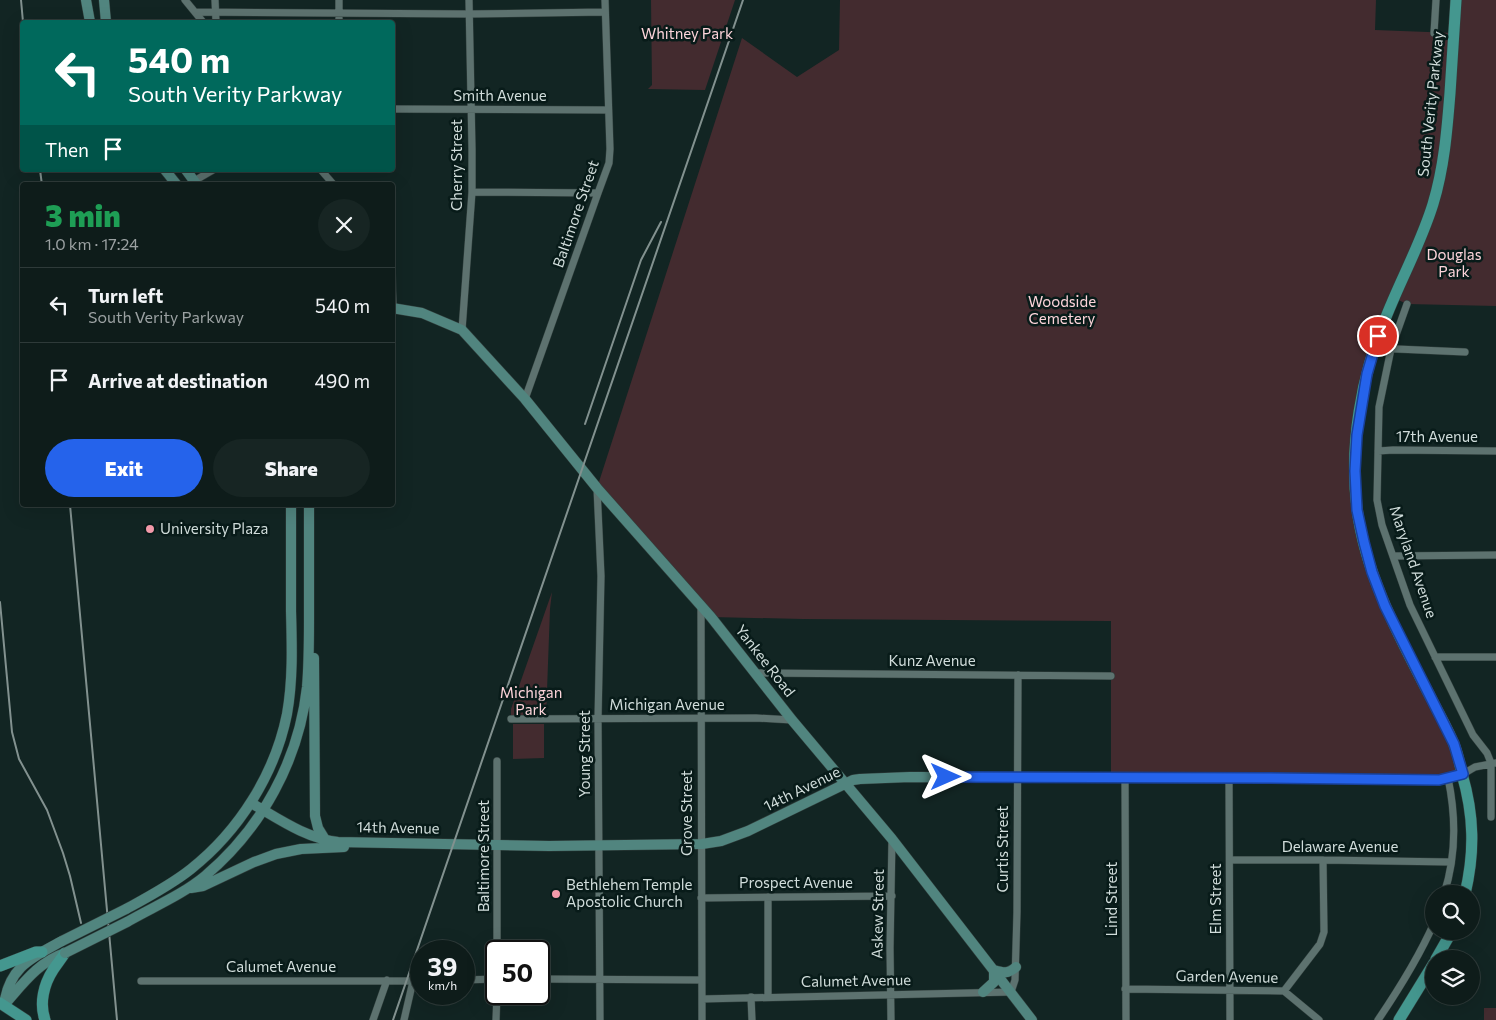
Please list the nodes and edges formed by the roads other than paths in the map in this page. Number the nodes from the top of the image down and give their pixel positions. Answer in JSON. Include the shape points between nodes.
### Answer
{"nodes":[{"id":1,"x":86,"y":0,"type":"edge"},
{"id":2,"x":104,"y":0,"type":"edge"},
{"id":3,"x":185,"y":0,"type":"edge"},
{"id":4,"x":215,"y":0,"type":"edge"},
{"id":5,"x":339,"y":0,"type":"edge"},
{"id":6,"x":469,"y":0,"type":"edge"},
{"id":7,"x":604,"y":0,"type":"edge"},
{"id":8,"x":1436,"y":0,"type":"edge"},
{"id":9,"x":1456,"y":0,"type":"edge"},
{"id":10,"x":195,"y":12,"type":"junction"},
{"id":11,"x":216,"y":12,"type":"junction"},
{"id":12,"x":604,"y":12,"type":"junction"},
{"id":13,"x":339,"y":14,"type":"junction"},
{"id":14,"x":468,"y":14,"type":"junction"},
{"id":15,"x":90,"y":20,"type":"edge"},
{"id":16,"x":106,"y":20,"type":"edge"},
{"id":17,"x":201,"y":20,"type":"edge"},
{"id":18,"x":216,"y":20,"type":"edge"},
{"id":19,"x":339,"y":20,"type":"edge"},
{"id":20,"x":1434,"y":32,"type":"dead end"},
{"id":21,"x":395,"y":109,"type":"edge"},
{"id":22,"x":471,"y":110,"type":"junction"},
{"id":23,"x":608,"y":110,"type":"junction"},
{"id":24,"x":167,"y":172,"type":"edge"},
{"id":25,"x":188,"y":172,"type":"edge"},
{"id":26,"x":210,"y":172,"type":"edge"},
{"id":27,"x":323,"y":172,"type":"edge"},
{"id":28,"x":175,"y":182,"type":"edge"},
{"id":29,"x":195,"y":182,"type":"edge"},
{"id":30,"x":197,"y":182,"type":"edge"},
{"id":31,"x":331,"y":182,"type":"edge"},
{"id":32,"x":472,"y":192,"type":"junction"},
{"id":33,"x":598,"y":193,"type":"junction"},
{"id":34,"x":1407,"y":304,"type":"dead end"},
{"id":35,"x":395,"y":308,"type":"edge"},
{"id":36,"x":462,"y":330,"type":"junction"},
{"id":37,"x":1374,"y":348,"type":"junction"},
{"id":38,"x":1391,"y":349,"type":"junction"},
{"id":39,"x":1465,"y":352,"type":"dead end"},
{"id":40,"x":526,"y":399,"type":"junction"},
{"id":41,"x":1378,"y":451,"type":"junction"},
{"id":42,"x":1496,"y":451,"type":"edge"},
{"id":43,"x":597,"y":488,"type":"junction"},
{"id":44,"x":291,"y":507,"type":"edge"},
{"id":45,"x":309,"y":507,"type":"edge"},
{"id":46,"x":1392,"y":556,"type":"junction"},
{"id":47,"x":1496,"y":556,"type":"edge"},
{"id":48,"x":701,"y":606,"type":"junction"},
{"id":49,"x":308,"y":651,"type":"junction"},
{"id":50,"x":1435,"y":657,"type":"junction"},
{"id":51,"x":1496,"y":657,"type":"edge"},
{"id":52,"x":754,"y":673,"type":"junction"},
{"id":53,"x":1018,"y":675,"type":"junction"},
{"id":54,"x":1111,"y":676,"type":"dead end"},
{"id":55,"x":598,"y":718,"type":"junction"},
{"id":56,"x":511,"y":719,"type":"dead end"},
{"id":57,"x":701,"y":719,"type":"junction"},
{"id":58,"x":792,"y":720,"type":"junction"},
{"id":59,"x":497,"y":761,"type":"dead end"},
{"id":60,"x":1493,"y":763,"type":"edge"},
{"id":61,"x":1463,"y":774,"type":"junction"},
{"id":62,"x":1018,"y":777,"type":"junction"},
{"id":63,"x":1125,"y":778,"type":"junction"},
{"id":64,"x":1229,"y":778,"type":"junction"},
{"id":65,"x":1448,"y":778,"type":"junction"},
{"id":66,"x":845,"y":783,"type":"junction"},
{"id":67,"x":251,"y":804,"type":"junction"},
{"id":68,"x":264,"y":810,"type":"junction"},
{"id":69,"x":1490,"y":816,"type":"dead end"},
{"id":70,"x":892,"y":839,"type":"junction"},
{"id":71,"x":326,"y":841,"type":"junction"},
{"id":72,"x":352,"y":842,"type":"junction"},
{"id":73,"x":498,"y":844,"type":"junction"},
{"id":74,"x":702,"y":844,"type":"junction"},
{"id":75,"x":600,"y":846,"type":"junction"},
{"id":76,"x":1230,"y":860,"type":"junction"},
{"id":77,"x":1323,"y":860,"type":"junction"},
{"id":78,"x":1450,"y":862,"type":"junction"},
{"id":79,"x":1446,"y":885,"type":"edge"},
{"id":80,"x":1467,"y":885,"type":"edge"},
{"id":81,"x":188,"y":888,"type":"junction"},
{"id":82,"x":892,"y":896,"type":"junction"},
{"id":83,"x":768,"y":897,"type":"junction"},
{"id":84,"x":701,"y":898,"type":"junction"},
{"id":85,"x":497,"y":940,"type":"edge"},
{"id":86,"x":1427,"y":940,"type":"edge"},
{"id":87,"x":42,"y":952,"type":"junction"},
{"id":88,"x":65,"y":953,"type":"junction"},
{"id":89,"x":0,"y":966,"type":"edge"},
{"id":90,"x":1016,"y":967,"type":"junction"},
{"id":91,"x":994,"y":970,"type":"junction"},
{"id":92,"x":1425,"y":978,"type":"edge"},
{"id":93,"x":387,"y":980,"type":"junction"},
{"id":94,"x":550,"y":980,"type":"edge"},
{"id":95,"x":702,"y":980,"type":"junction"},
{"id":96,"x":141,"y":981,"type":"dead end"},
{"id":97,"x":410,"y":981,"type":"edge"},
{"id":98,"x":599,"y":981,"type":"junction"},
{"id":99,"x":1125,"y":989,"type":"junction"},
{"id":100,"x":1230,"y":990,"type":"junction"},
{"id":101,"x":1284,"y":991,"type":"junction"},
{"id":102,"x":983,"y":992,"type":"junction"},
{"id":103,"x":1011,"y":992,"type":"junction"},
{"id":104,"x":410,"y":994,"type":"edge"},
{"id":105,"x":891,"y":995,"type":"junction"},
{"id":106,"x":751,"y":997,"type":"junction"},
{"id":107,"x":768,"y":997,"type":"junction"},
{"id":108,"x":702,"y":999,"type":"junction"},
{"id":109,"x":1,"y":1004,"type":"edge"},
{"id":110,"x":497,"y":1005,"type":"edge"},
{"id":111,"x":10,"y":1020,"type":"edge"},
{"id":112,"x":26,"y":1020,"type":"edge"},
{"id":113,"x":45,"y":1020,"type":"edge"},
{"id":114,"x":373,"y":1020,"type":"edge"},
{"id":115,"x":404,"y":1020,"type":"edge"},
{"id":116,"x":496,"y":1020,"type":"edge"},
{"id":117,"x":600,"y":1020,"type":"edge"},
{"id":118,"x":702,"y":1020,"type":"edge"},
{"id":119,"x":752,"y":1020,"type":"edge"},
{"id":120,"x":891,"y":1020,"type":"edge"},
{"id":121,"x":1032,"y":1020,"type":"edge"},
{"id":122,"x":1126,"y":1020,"type":"edge"},
{"id":123,"x":1230,"y":1020,"type":"edge"},
{"id":124,"x":1319,"y":1020,"type":"edge"},
{"id":125,"x":1378,"y":1020,"type":"edge"},
{"id":126,"x":1399,"y":1020,"type":"edge"}],
"edges":[{"from":1,"to":15,"type":"main road"},
{"from":2,"to":16,"type":"main road"},
{"from":3,"to":10,"type":"street"},
{"from":4,"to":11,"type":"street"},
{"from":5,"to":13,"type":"street"},
{"from":6,"to":14,"type":"street","name":"Cherry Street"},
{"from":7,"to":12,"type":"street","name":"Baltimore Street"},
{"from":8,"to":20,"type":"street"},
{"from":9,"to":37,"type":"main road","name":"South Verity Parkway","via":[[1448,121],[1440,180]]},
{"from":10,"to":11,"type":"street"},
{"from":10,"to":17,"type":"street"},
{"from":11,"to":13,"type":"street"},
{"from":11,"to":18,"type":"street"},
{"from":12,"to":14,"type":"street"},
{"from":12,"to":23,"type":"street","name":"Baltimore Street"},
{"from":13,"to":14,"type":"street"},
{"from":13,"to":19,"type":"street"},
{"from":14,"to":22,"type":"street","name":"Cherry Street"},
{"from":21,"to":22,"type":"street","name":"Smith Avenue"},
{"from":22,"to":23,"type":"street","name":"Smith Avenue"},
{"from":22,"to":32,"type":"street","name":"Cherry Street"},
{"from":23,"to":33,"type":"street","name":"Baltimore Street","via":[[610,163]]},
{"from":24,"to":28,"type":"main road"},
{"from":25,"to":29,"type":"main road"},
{"from":26,"to":30,"type":"street"},
{"from":27,"to":31,"type":"street"},
{"from":32,"to":33,"type":"street"},
{"from":32,"to":36,"type":"street","name":"Cherry Street"},
{"from":33,"to":40,"type":"street","name":"Baltimore Street"},
{"from":34,"to":38,"type":"street","name":"Maryland Avenue"},
{"from":35,"to":36,"type":"main road","via":[[422,313]]},
{"from":36,"to":40,"type":"main road","name":"Yankee Road"},
{"from":37,"to":38,"type":"street"},
{"from":37,"to":61,"type":"main road","name":"South Verity Parkway","via":[[1363,392],[1356,454],[1357,510],[1372,572],[1385,606],[1454,744]]},
{"from":38,"to":39,"type":"street"},
{"from":38,"to":41,"type":"street","name":"Maryland Avenue","via":[[1379,406]]},
{"from":40,"to":43,"type":"main road","name":"Yankee Road"},
{"from":41,"to":42,"type":"street","name":"17th Avenue"},
{"from":41,"to":46,"type":"street","name":"Maryland Avenue","via":[[1377,500]]},
{"from":43,"to":48,"type":"main road","name":"Yankee Road"},
{"from":43,"to":55,"type":"street","name":"Young Street","via":[[601,576]]},
{"from":44,"to":67,"type":"main road","via":[[289,704],[277,750]]},
{"from":45,"to":49,"type":"main road"},
{"from":46,"to":47,"type":"street"},
{"from":46,"to":50,"type":"street","name":"Maryland Avenue","via":[[1410,605]]},
{"from":48,"to":52,"type":"main road","name":"Yankee Road"},
{"from":48,"to":57,"type":"street","name":"Grove Street"},
{"from":49,"to":68,"type":"main road","via":[[307,686],[296,741],[283,775]]},
{"from":49,"to":71,"type":"main road","via":[[314,659],[315,816]]},
{"from":50,"to":51,"type":"street"},
{"from":50,"to":60,"type":"street","name":"Maryland Avenue","via":[[1473,735]]},
{"from":52,"to":53,"type":"street","name":"Kunz Avenue"},
{"from":52,"to":58,"type":"main road","name":"Yankee Road"},
{"from":53,"to":54,"type":"street","name":"Kunz Avenue"},
{"from":53,"to":62,"type":"street","name":"Curtis Street"},
{"from":55,"to":56,"type":"street","name":"Michigan Avenue"},
{"from":55,"to":57,"type":"street","name":"Michigan Avenue"},
{"from":55,"to":75,"type":"street","name":"Young Street"},
{"from":57,"to":58,"type":"street","name":"Michigan Avenue"},
{"from":57,"to":74,"type":"street","name":"Grove Street"},
{"from":58,"to":66,"type":"main road","name":"Yankee Road"},
{"from":59,"to":73,"type":"street","name":"Baltimore Street"},
{"from":60,"to":61,"type":"street","name":"14th Avenue"},
{"from":60,"to":69,"type":"street","name":"Maryland Avenue"},
{"from":61,"to":65,"type":"main road","name":"14th Avenue"},
{"from":61,"to":80,"type":"main road","name":"South Verity Parkway","via":[[1472,820]]},
{"from":62,"to":63,"type":"main road","name":"14th Avenue"},
{"from":62,"to":66,"type":"main road","name":"14th Avenue","via":[[910,777],[860,779]]},
{"from":62,"to":90,"type":"street","name":"Curtis Street"},
{"from":63,"to":64,"type":"main road","name":"14th Avenue"},
{"from":63,"to":99,"type":"street","name":"Lind Street"},
{"from":64,"to":65,"type":"main road","name":"14th Avenue"},
{"from":64,"to":76,"type":"street","name":"Elm Street"},
{"from":65,"to":78,"type":"street","via":[[1454,818]]},
{"from":66,"to":70,"type":"main road","name":"Yankee Road"},
{"from":66,"to":74,"type":"main road","name":"14th Avenue","via":[[748,831]]},
{"from":67,"to":68,"type":"main road","name":"14th Avenue"},
{"from":67,"to":87,"type":"main road","bridge":true,"via":[[191,869],[159,891]]},
{"from":68,"to":71,"type":"main road","name":"14th Avenue","via":[[298,830]]},
{"from":68,"to":81,"type":"main road","via":[[232,851]]},
{"from":70,"to":82,"type":"street","name":"Askew Street"},
{"from":70,"to":91,"type":"main road","name":"Yankee Road"},
{"from":71,"to":72,"type":"main road","name":"14th Avenue"},
{"from":72,"to":73,"type":"main road","name":"14th Avenue"},
{"from":72,"to":81,"type":"main road","via":[[343,848],[300,849],[276,854],[203,886]]},
{"from":73,"to":75,"type":"main road","name":"14th Avenue"},
{"from":73,"to":85,"type":"street","name":"Baltimore Street"},
{"from":74,"to":75,"type":"main road","name":"14th Avenue"},
{"from":74,"to":84,"type":"street","name":"Grove Street"},
{"from":75,"to":98,"type":"street","name":"Young Street"},
{"from":76,"to":77,"type":"street","name":"Delaware Avenue"},
{"from":76,"to":100,"type":"street","name":"Elm Street"},
{"from":77,"to":78,"type":"street","name":"Delaware Avenue"},
{"from":77,"to":101,"type":"street","via":[[1324,932],[1320,944]]},
{"from":78,"to":79,"type":"street"},
{"from":81,"to":88,"type":"main road","bridge":true},
{"from":82,"to":83,"type":"street","name":"Prospect Avenue"},
{"from":82,"to":105,"type":"street","name":"Askew Street"},
{"from":83,"to":84,"type":"street","name":"Prospect Avenue"},
{"from":83,"to":107,"type":"street"},
{"from":84,"to":95,"type":"street","name":"Grove Street"},
{"from":86,"to":125,"type":"street"},
{"from":87,"to":89,"type":"main road"},
{"from":87,"to":109,"type":"main road","via":[[13,975]]},
{"from":88,"to":109,"type":"main road","via":[[31,974]]},
{"from":88,"to":113,"type":"main road","via":[[45,986],[42,1006]]},
{"from":90,"to":91,"type":"main road","via":[[1004,973]]},
{"from":90,"to":103,"type":"street","name":"Curtis Street"},
{"from":91,"to":102,"type":"main road","via":[[994,982]]},
{"from":91,"to":103,"type":"main road","name":"Yankee Road"},
{"from":92,"to":126,"type":"main road"},
{"from":93,"to":96,"type":"street","name":"Calumet Avenue"},
{"from":93,"to":97,"type":"street","name":"Calumet Avenue"},
{"from":93,"to":114,"type":"street"},
{"from":94,"to":98,"type":"street"},
{"from":95,"to":98,"type":"street"},
{"from":95,"to":108,"type":"street","name":"Grove Street"},
{"from":98,"to":117,"type":"street","name":"Young Street"},
{"from":99,"to":100,"type":"street","name":"Garden Avenue"},
{"from":99,"to":122,"type":"street","name":"Lind Street"},
{"from":100,"to":101,"type":"street","name":"Garden Avenue"},
{"from":100,"to":123,"type":"street","name":"Elm Street"},
{"from":101,"to":124,"type":"street","name":"Garden Avenue"},
{"from":102,"to":103,"type":"street","name":"Calumet Avenue"},
{"from":102,"to":105,"type":"street","name":"Calumet Avenue"},
{"from":103,"to":121,"type":"main road","name":"Yankee Road"},
{"from":104,"to":115,"type":"street"},
{"from":105,"to":107,"type":"street","name":"Calumet Avenue"},
{"from":105,"to":120,"type":"street","name":"Askew Street"},
{"from":106,"to":107,"type":"street","name":"Calumet Avenue"},
{"from":106,"to":108,"type":"street","name":"Calumet Avenue"},
{"from":106,"to":119,"type":"street"},
{"from":108,"to":118,"type":"street","name":"Grove Street"},
{"from":109,"to":111,"type":"main road"},
{"from":109,"to":112,"type":"main road"},
{"from":110,"to":116,"type":"street"}]}
